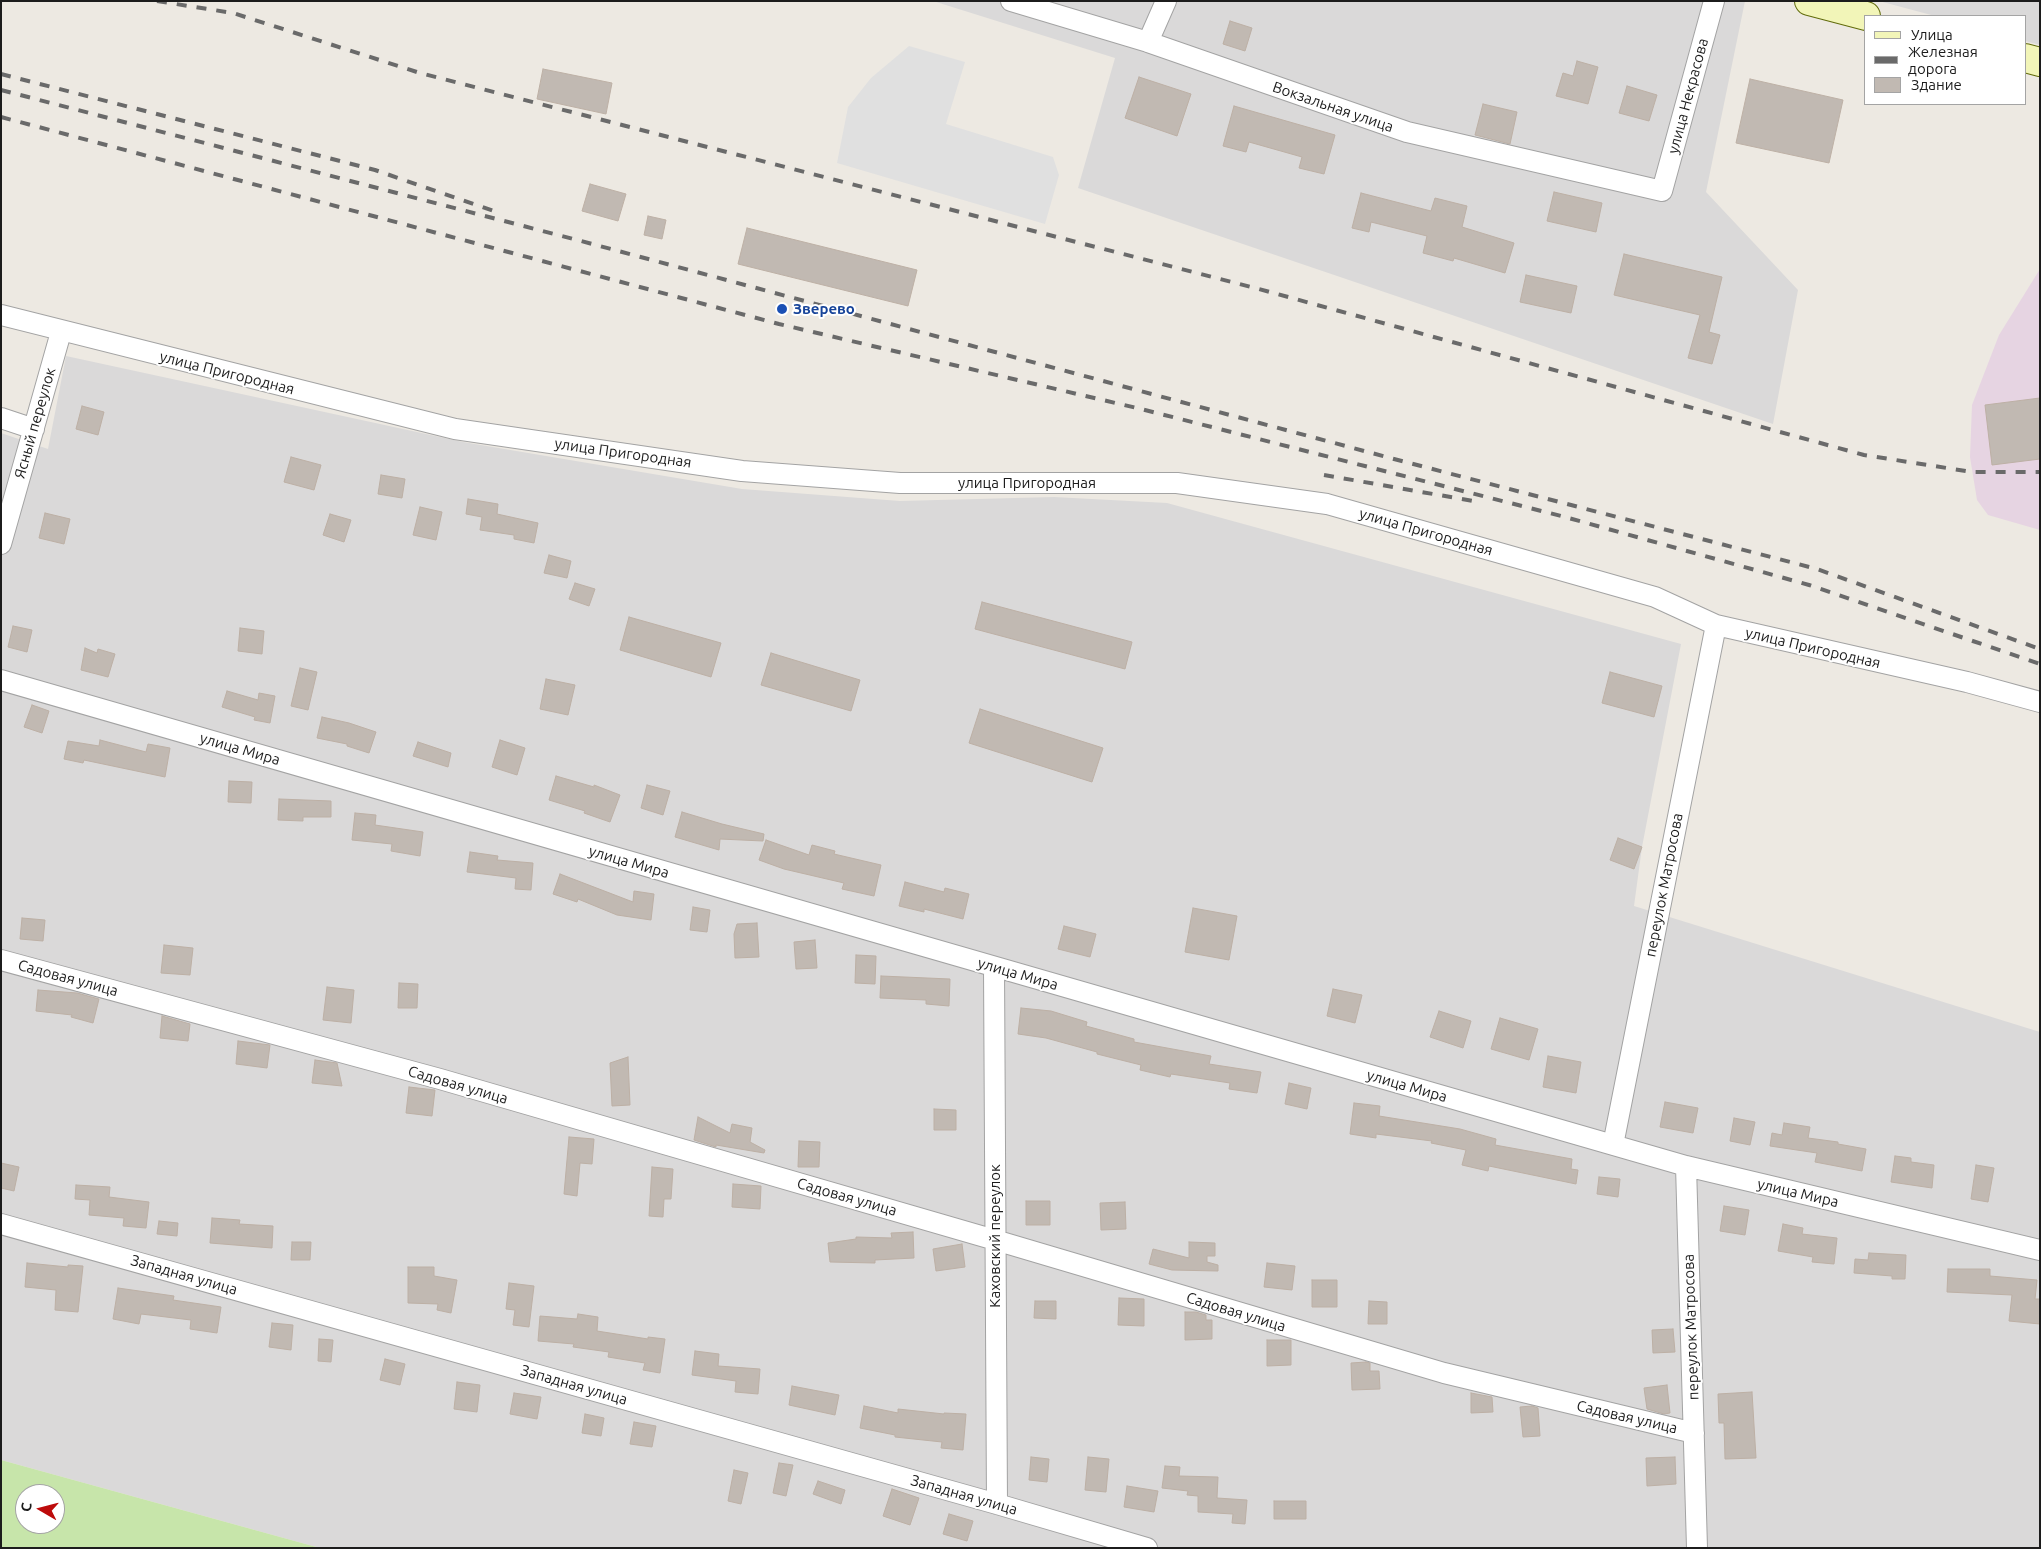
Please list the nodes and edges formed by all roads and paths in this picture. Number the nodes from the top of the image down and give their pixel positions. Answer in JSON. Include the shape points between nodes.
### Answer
{"nodes":[{"id":1,"x":1011,"y":1,"type":"edge"},
{"id":2,"x":1166,"y":1,"type":"edge"},
{"id":3,"x":1714,"y":1,"type":"edge"},
{"id":4,"x":1809,"y":1,"type":"edge"},
{"id":5,"x":1864,"y":15,"type":"edge"},
{"id":6,"x":1148,"y":42,"type":"junction"},
{"id":7,"x":2026,"y":58,"type":"edge"},
{"id":8,"x":2040,"y":62,"type":"edge"},
{"id":9,"x":1662,"y":190,"type":"joint"},
{"id":10,"x":1,"y":315,"type":"edge"},
{"id":11,"x":61,"y":332,"type":"junction"},
{"id":12,"x":1,"y":418,"type":"edge"},
{"id":13,"x":34,"y":429,"type":"junction"},
{"id":14,"x":1,"y":544,"type":"edge"},
{"id":15,"x":1716,"y":625,"type":"junction"},
{"id":16,"x":1,"y":680,"type":"edge"},
{"id":17,"x":2040,"y":702,"type":"edge"},
{"id":18,"x":1,"y":960,"type":"edge"},
{"id":19,"x":994,"y":968,"type":"junction"},
{"id":20,"x":1613,"y":1145,"type":"junction"},
{"id":21,"x":1686,"y":1166,"type":"junction"},
{"id":22,"x":1,"y":1224,"type":"edge"},
{"id":23,"x":995,"y":1240,"type":"junction"},
{"id":24,"x":2040,"y":1250,"type":"edge"},
{"id":25,"x":1694,"y":1433,"type":"junction"},
{"id":26,"x":997,"y":1504,"type":"junction"},
{"id":27,"x":1147,"y":1548,"type":"edge"},
{"id":28,"x":1697,"y":1548,"type":"edge"}],
"edges":[{"from":1,"to":6,"type":"street","name":"Вокзальная улица"},
{"from":2,"to":6,"type":"street"},
{"from":3,"to":9,"type":"street","name":"улица Некрасова"},
{"from":4,"to":5,"type":"main road"},
{"from":6,"to":9,"type":"street","name":"Вокзальная улица","via":[[1407,132]]},
{"from":7,"to":8,"type":"main road"},
{"from":10,"to":11,"type":"street","name":"улица Пригородная"},
{"from":11,"to":13,"type":"street","name":"Ясный переулок"},
{"from":11,"to":15,"type":"street","name":"улица Пригородная","via":[[455,429],[742,471],[900,483],[1177,483],[1327,504],[1656,598]]},
{"from":12,"to":13,"type":"street"},
{"from":13,"to":14,"type":"street","name":"Ясный переулок"},
{"from":15,"to":17,"type":"street","name":"улица Пригородная","via":[[1967,682]]},
{"from":15,"to":20,"type":"street","name":"переулок Матросова"},
{"from":16,"to":19,"type":"street","name":"улица Мира"},
{"from":18,"to":23,"type":"street","name":"Садовая улица","via":[[440,1079]]},
{"from":19,"to":20,"type":"street","name":"улица Мира"},
{"from":19,"to":23,"type":"street","name":"Каховский переулок"},
{"from":20,"to":21,"type":"street","name":"улица Мира"},
{"from":21,"to":24,"type":"street","name":"улица Мира"},
{"from":21,"to":25,"type":"street","name":"переулок Матросова"},
{"from":22,"to":26,"type":"street","name":"Западная улица"},
{"from":23,"to":25,"type":"street","name":"Садовая улица","via":[[1444,1373]]},
{"from":23,"to":26,"type":"street","name":"Каховский переулок"},
{"from":25,"to":28,"type":"street","name":"переулок Матросова"},
{"from":26,"to":27,"type":"street","name":"Западная улица"}]}
